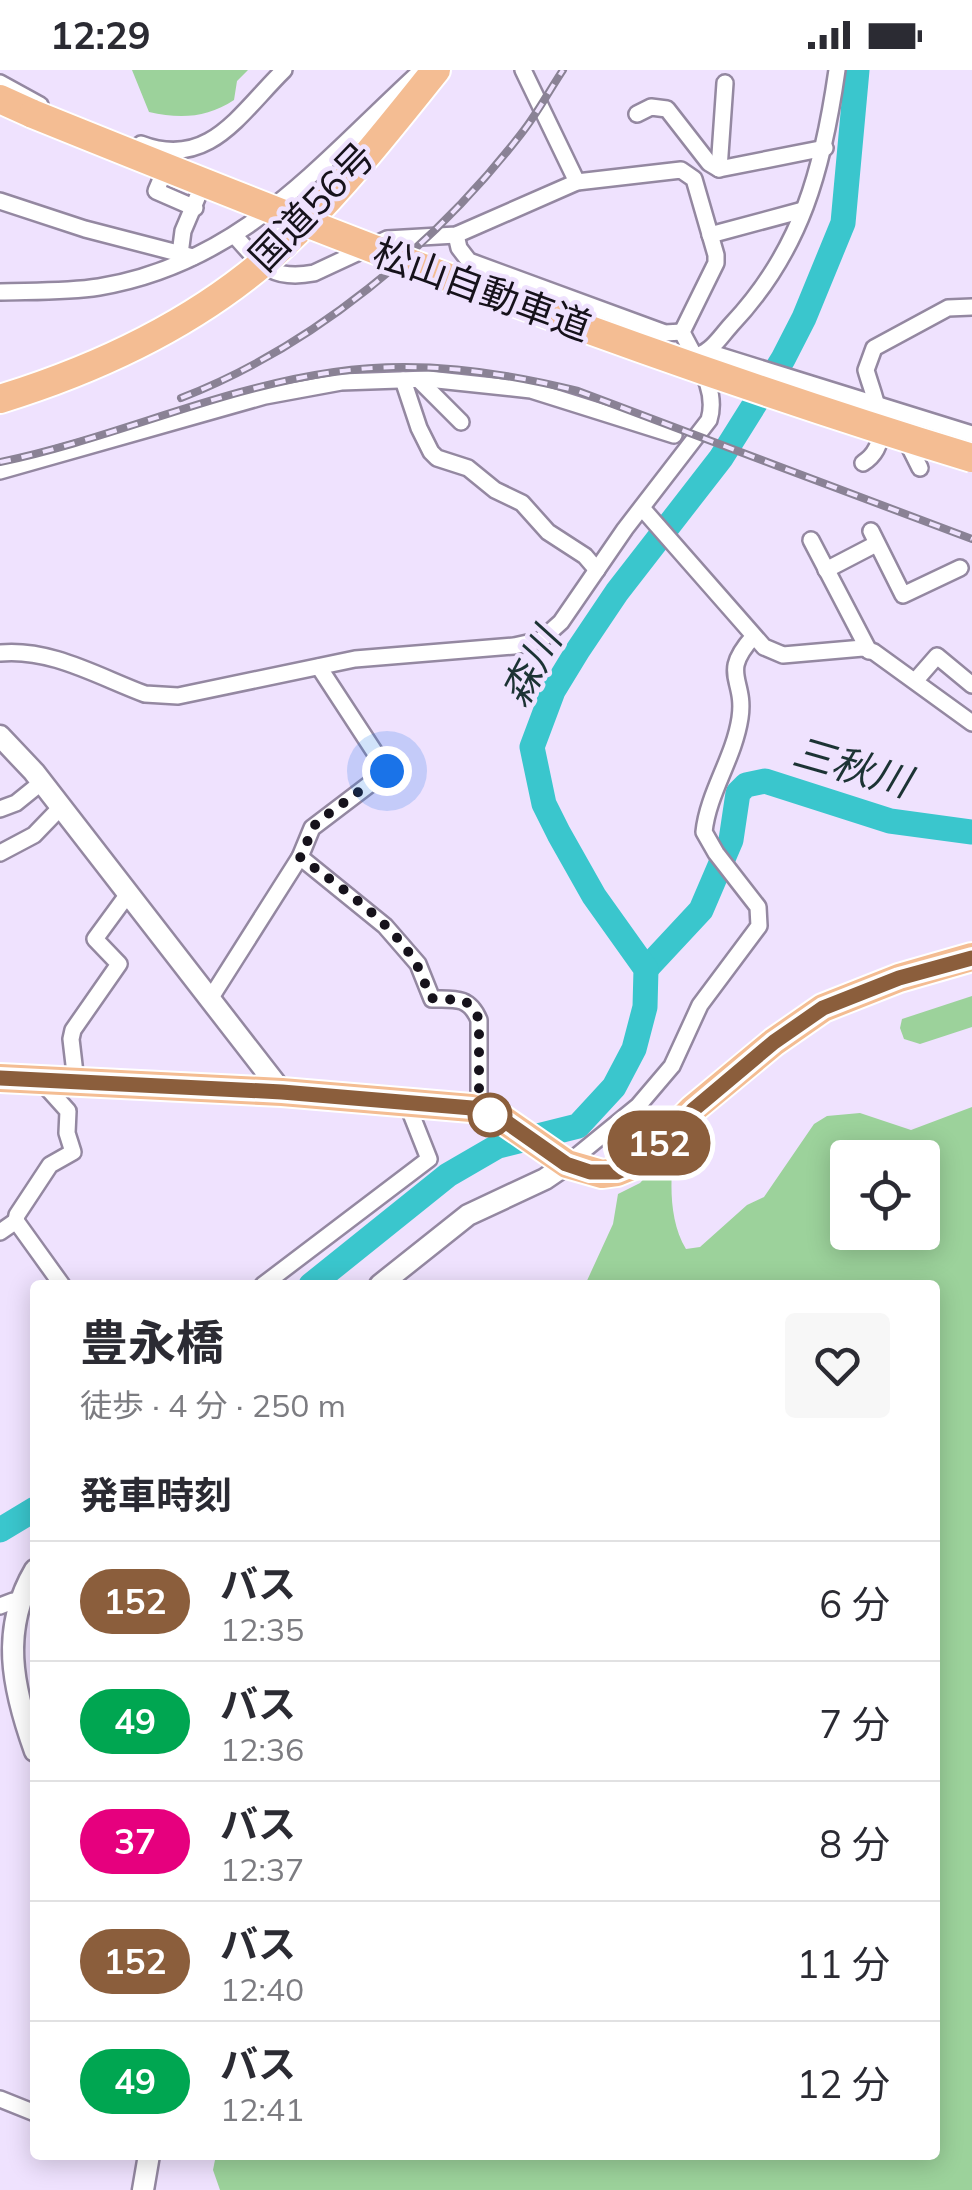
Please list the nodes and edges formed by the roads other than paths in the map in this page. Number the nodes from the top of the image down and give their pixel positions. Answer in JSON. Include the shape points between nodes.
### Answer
{"nodes":[{"id":1,"x":284,"y":70,"type":"edge"},
{"id":2,"x":422,"y":70,"type":"edge"},
{"id":3,"x":436,"y":70,"type":"edge"},
{"id":4,"x":523,"y":70,"type":"edge"},
{"id":5,"x":832,"y":72,"type":"edge"},
{"id":6,"x":0,"y":83,"type":"edge"},
{"id":7,"x":724,"y":83,"type":"dead end"},
{"id":8,"x":0,"y":100,"type":"edge"},
{"id":9,"x":637,"y":114,"type":"dead end"},
{"id":10,"x":825,"y":148,"type":"junction"},
{"id":11,"x":172,"y":152,"type":"junction"},
{"id":12,"x":719,"y":169,"type":"junction"},
{"id":13,"x":576,"y":182,"type":"junction"},
{"id":14,"x":0,"y":201,"type":"edge"},
{"id":15,"x":803,"y":210,"type":"junction"},
{"id":16,"x":456,"y":235,"type":"junction"},
{"id":17,"x":710,"y":235,"type":"junction"},
{"id":18,"x":235,"y":236,"type":"junction"},
{"id":19,"x":186,"y":255,"type":"junction"},
{"id":20,"x":261,"y":265,"type":"junction"},
{"id":21,"x":0,"y":292,"type":"edge"},
{"id":22,"x":972,"y":307,"type":"edge"},
{"id":23,"x":172,"y":326,"type":"junction"},
{"id":24,"x":682,"y":332,"type":"junction"},
{"id":25,"x":703,"y":354,"type":"junction"},
{"id":26,"x":411,"y":380,"type":"junction"},
{"id":27,"x":0,"y":383,"type":"edge"},
{"id":28,"x":0,"y":398,"type":"edge"},
{"id":29,"x":879,"y":406,"type":"junction"},
{"id":30,"x":460,"y":422,"type":"dead end"},
{"id":31,"x":972,"y":434,"type":"edge"},
{"id":32,"x":674,"y":435,"type":"dead end"},
{"id":33,"x":972,"y":458,"type":"edge"},
{"id":34,"x":863,"y":463,"type":"dead end"},
{"id":35,"x":920,"y":468,"type":"dead end"},
{"id":36,"x":0,"y":472,"type":"edge"},
{"id":37,"x":646,"y":513,"type":"junction"},
{"id":38,"x":811,"y":540,"type":"dead end"},
{"id":39,"x":960,"y":568,"type":"dead end"},
{"id":40,"x":596,"y":570,"type":"junction"},
{"id":41,"x":826,"y":570,"type":"junction"},
{"id":42,"x":753,"y":638,"type":"junction"},
{"id":43,"x":869,"y":650,"type":"junction"},
{"id":44,"x":0,"y":653,"type":"edge"},
{"id":45,"x":319,"y":667,"type":"junction"},
{"id":46,"x":916,"y":680,"type":"junction"},
{"id":47,"x":972,"y":684,"type":"edge"},
{"id":48,"x":972,"y":723,"type":"edge"},
{"id":49,"x":0,"y":736,"type":"edge"},
{"id":50,"x":42,"y":782,"type":"junction"},
{"id":51,"x":61,"y":807,"type":"junction"},
{"id":52,"x":0,"y":808,"type":"edge"},
{"id":53,"x":0,"y":852,"type":"edge"},
{"id":54,"x":300,"y":857,"type":"junction"},
{"id":55,"x":128,"y":894,"type":"junction"},
{"id":56,"x":972,"y":958,"type":"edge"},
{"id":57,"x":210,"y":999,"type":"junction"},
{"id":58,"x":0,"y":1078,"type":"edge"},
{"id":59,"x":41,"y":1080,"type":"junction"},
{"id":60,"x":76,"y":1082,"type":"junction"},
{"id":61,"x":282,"y":1092,"type":"junction"},
{"id":62,"x":406,"y":1100,"type":"junction"},
{"id":63,"x":491,"y":1115,"type":"junction"},
{"id":64,"x":558,"y":1158,"type":"junction"},
{"id":65,"x":16,"y":1221,"type":"junction"},
{"id":66,"x":0,"y":1232,"type":"edge"},
{"id":67,"x":58,"y":1280,"type":"edge"},
{"id":68,"x":270,"y":1280,"type":"edge"},
{"id":69,"x":386,"y":1280,"type":"edge"},
{"id":70,"x":30,"y":1576,"type":"edge"},
{"id":71,"x":6,"y":1604,"type":"edge"},
{"id":72,"x":30,"y":1735,"type":"edge"},
{"id":73,"x":0,"y":2099,"type":"edge"},
{"id":74,"x":30,"y":2111,"type":"edge"},
{"id":75,"x":143,"y":2160,"type":"edge"},
{"id":76,"x":144,"y":2190,"type":"edge"}],
"edges":[{"from":1,"to":11,"type":"street","via":[[214,139]]},
{"from":2,"to":18,"type":"street","via":[[282,201]]},
{"from":3,"to":20,"type":"highway","name":"国道56号","via":[[335,191]]},
{"from":4,"to":13,"type":"street"},
{"from":5,"to":10,"type":"street"},
{"from":6,"to":11,"type":"street","via":[[38,104]]},
{"from":7,"to":12,"type":"street"},
{"from":8,"to":33,"type":"highway","name":"松山自動車道","bridge":true,"via":[[330,234],[670,359]]},
{"from":9,"to":12,"type":"street","via":[[651,106],[667,109]]},
{"from":10,"to":12,"type":"street"},
{"from":10,"to":15,"type":"street"},
{"from":11,"to":19,"type":"street","via":[[156,191],[196,203],[183,231]]},
{"from":13,"to":16,"type":"street"},
{"from":13,"to":17,"type":"street","via":[[688,172]]},
{"from":14,"to":19,"type":"street"},
{"from":15,"to":17,"type":"street"},
{"from":15,"to":25,"type":"street","via":[[778,264]]},
{"from":16,"to":20,"type":"street","via":[[386,239],[302,276]]},
{"from":16,"to":24,"type":"street","via":[[469,261],[665,333]]},
{"from":17,"to":24,"type":"street","via":[[716,264]]},
{"from":18,"to":19,"type":"street"},
{"from":18,"to":20,"type":"street"},
{"from":19,"to":21,"type":"street","via":[[97,287]]},
{"from":20,"to":23,"type":"highway","name":"国道56号"},
{"from":22,"to":29,"type":"street","via":[[948,308],[874,348],[866,370]]},
{"from":23,"to":27,"type":"highway","name":"国道56号"},
{"from":23,"to":28,"type":"highway","name":"国道56号","via":[[100,362]]},
{"from":24,"to":25,"type":"street","via":[[689,348]]},
{"from":25,"to":29,"type":"street"},
{"from":25,"to":37,"type":"street","via":[[712,412]]},
{"from":26,"to":30,"type":"street"},
{"from":26,"to":32,"type":"street","via":[[531,390]]},
{"from":26,"to":36,"type":"street","via":[[341,382],[265,396]]},
{"from":26,"to":40,"type":"street","via":[[419,428],[431,452],[522,504]]},
{"from":29,"to":31,"type":"street"},
{"from":29,"to":34,"type":"street","via":[[880,443]]},
{"from":29,"to":35,"type":"street"},
{"from":37,"to":40,"type":"street"},
{"from":37,"to":42,"type":"street"},
{"from":38,"to":41,"type":"street"},
{"from":39,"to":41,"type":"street","via":[[904,595],[874,537]]},
{"from":40,"to":45,"type":"street","via":[[542,640]]},
{"from":41,"to":43,"type":"street"},
{"from":42,"to":43,"type":"street","via":[[783,655]]},
{"from":42,"to":64,"type":"street","via":[[737,655],[740,714],[704,832],[758,906],[758,926],[700,1005],[672,1066],[638,1106]]},
{"from":43,"to":46,"type":"street"},
{"from":44,"to":45,"type":"street","via":[[45,656],[161,696]]},
{"from":45,"to":54,"type":"street","via":[[387,771],[316,823]]},
{"from":46,"to":47,"type":"street","via":[[937,656]]},
{"from":46,"to":48,"type":"street"},
{"from":49,"to":50,"type":"street"},
{"from":50,"to":51,"type":"street"},
{"from":50,"to":52,"type":"street"},
{"from":51,"to":53,"type":"street","via":[[34,834]]},
{"from":51,"to":55,"type":"street"},
{"from":54,"to":57,"type":"street"},
{"from":54,"to":63,"type":"street","via":[[385,926],[418,964],[428,996],[462,999],[474,1008]]},
{"from":55,"to":57,"type":"street"},
{"from":55,"to":60,"type":"street","via":[[95,939],[119,964],[72,1030]]},
{"from":56,"to":64,"type":"highway","via":[[823,1008],[629,1168],[602,1174]]},
{"from":57,"to":61,"type":"street"},
{"from":58,"to":59,"type":"highway"},
{"from":59,"to":60,"type":"highway"},
{"from":59,"to":65,"type":"street","via":[[68,1111],[66,1133],[74,1152],[50,1165]]},
{"from":60,"to":61,"type":"highway"},
{"from":61,"to":62,"type":"highway"},
{"from":62,"to":63,"type":"highway"},
{"from":62,"to":68,"type":"street","via":[[428,1160]]},
{"from":63,"to":64,"type":"highway"},
{"from":64,"to":69,"type":"street","via":[[544,1179],[468,1215]]},
{"from":65,"to":66,"type":"street"},
{"from":65,"to":67,"type":"street"},
{"from":70,"to":71,"type":"street"},
{"from":71,"to":72,"type":"street","via":[[7,1663]]},
{"from":73,"to":74,"type":"street"},
{"from":75,"to":76,"type":"street"}]}
